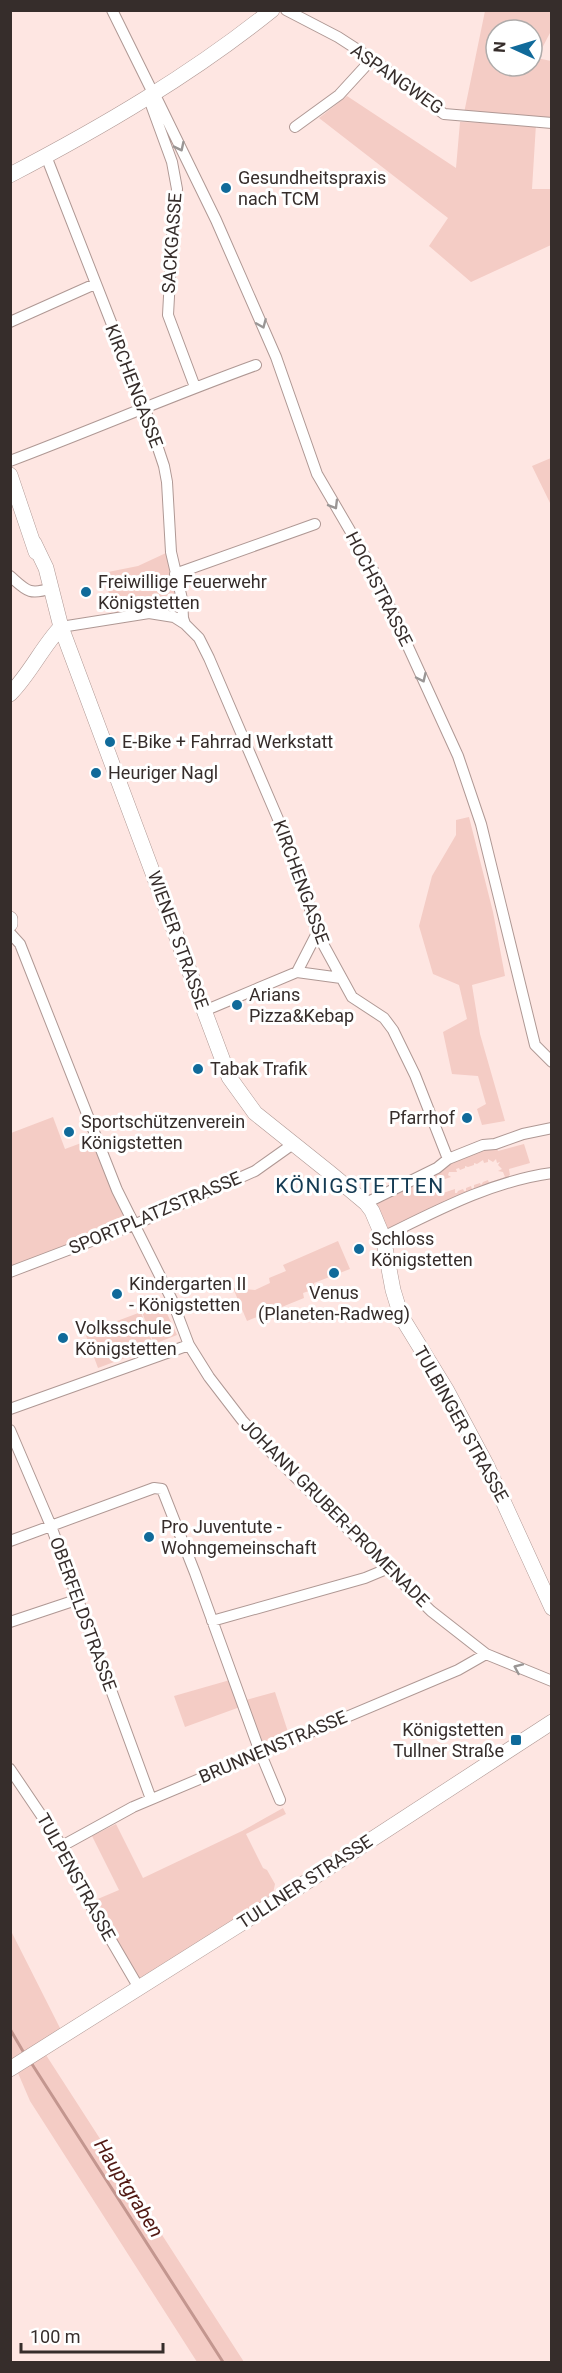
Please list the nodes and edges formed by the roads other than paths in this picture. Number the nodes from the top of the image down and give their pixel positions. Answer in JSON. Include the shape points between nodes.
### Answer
{"nodes":[{"id":1,"x":112,"y":10,"type":"edge"},
{"id":2,"x":272,"y":10,"type":"edge"},
{"id":3,"x":286,"y":10,"type":"edge"},
{"id":4,"x":372,"y":59,"type":"junction"},
{"id":5,"x":152,"y":96,"type":"junction"},
{"id":6,"x":552,"y":123,"type":"edge"},
{"id":7,"x":295,"y":127,"type":"dead end"},
{"id":8,"x":46,"y":156,"type":"junction"},
{"id":9,"x":10,"y":175,"type":"edge"},
{"id":10,"x":95,"y":284,"type":"junction"},
{"id":11,"x":10,"y":322,"type":"edge"},
{"id":12,"x":256,"y":365,"type":"dead end"},
{"id":13,"x":195,"y":387,"type":"junction"},
{"id":14,"x":145,"y":409,"type":"junction"},
{"id":15,"x":10,"y":462,"type":"edge"},
{"id":16,"x":10,"y":475,"type":"edge"},
{"id":17,"x":315,"y":525,"type":"dead end"},
{"id":18,"x":175,"y":574,"type":"junction"},
{"id":19,"x":10,"y":576,"type":"edge"},
{"id":20,"x":47,"y":590,"type":"junction"},
{"id":21,"x":182,"y":599,"type":"junction"},
{"id":22,"x":148,"y":613,"type":"junction"},
{"id":23,"x":185,"y":624,"type":"junction"},
{"id":24,"x":61,"y":627,"type":"junction"},
{"id":25,"x":10,"y":694,"type":"edge"},
{"id":26,"x":10,"y":933,"type":"edge"},
{"id":27,"x":317,"y":933,"type":"junction"},
{"id":28,"x":297,"y":972,"type":"junction"},
{"id":29,"x":341,"y":978,"type":"junction"},
{"id":30,"x":204,"y":1011,"type":"junction"},
{"id":31,"x":552,"y":1062,"type":"edge"},
{"id":32,"x":552,"y":1128,"type":"edge"},
{"id":33,"x":293,"y":1144,"type":"junction"},
{"id":34,"x":448,"y":1159,"type":"junction"},
{"id":35,"x":552,"y":1173,"type":"edge"},
{"id":36,"x":366,"y":1203,"type":"junction"},
{"id":37,"x":136,"y":1224,"type":"junction"},
{"id":38,"x":383,"y":1237,"type":"junction"},
{"id":39,"x":10,"y":1272,"type":"edge"},
{"id":40,"x":189,"y":1345,"type":"junction"},
{"id":41,"x":10,"y":1409,"type":"edge"},
{"id":42,"x":10,"y":1430,"type":"edge"},
{"id":43,"x":51,"y":1526,"type":"junction"},
{"id":44,"x":10,"y":1540,"type":"edge"},
{"id":45,"x":389,"y":1569,"type":"junction"},
{"id":46,"x":79,"y":1599,"type":"junction"},
{"id":47,"x":552,"y":1608,"type":"edge"},
{"id":48,"x":212,"y":1621,"type":"junction"},
{"id":49,"x":10,"y":1622,"type":"edge"},
{"id":50,"x":486,"y":1654,"type":"junction"},
{"id":51,"x":552,"y":1681,"type":"edge"},
{"id":52,"x":552,"y":1722,"type":"edge"},
{"id":53,"x":260,"y":1752,"type":"junction"},
{"id":54,"x":10,"y":1768,"type":"edge"},
{"id":55,"x":151,"y":1799,"type":"junction"},
{"id":56,"x":280,"y":1800,"type":"dead end"},
{"id":57,"x":62,"y":1846,"type":"junction"},
{"id":58,"x":139,"y":1988,"type":"junction"},
{"id":59,"x":10,"y":2069,"type":"edge"}],
"edges":[{"from":1,"to":5,"type":"street"},
{"from":2,"to":5,"type":"main road","via":[[219,52]]},
{"from":3,"to":4,"type":"street","name":"ASPANGWEG"},
{"from":4,"to":6,"type":"street","name":"ASPANGWEG","via":[[444,114]]},
{"from":4,"to":7,"type":"street","via":[[339,95]]},
{"from":5,"to":8,"type":"main road"},
{"from":5,"to":13,"type":"street","name":"SACKGASSE","via":[[177,189],[168,315]]},
{"from":5,"to":31,"type":"street","name":"HOCHSTRASSE","one_way":true,"via":[[216,220],[276,357],[316,474],[374,570],[458,756],[481,824],[535,1045]]},
{"from":8,"to":9,"type":"main road"},
{"from":8,"to":10,"type":"street","name":"KIRCHENGASSE"},
{"from":10,"to":11,"type":"street"},
{"from":10,"to":14,"type":"street","name":"KIRCHENGASSE"},
{"from":12,"to":13,"type":"street"},
{"from":13,"to":14,"type":"street"},
{"from":14,"to":15,"type":"street"},
{"from":14,"to":18,"type":"street","name":"KIRCHENGASSE","via":[[167,482],[168,530]]},
{"from":16,"to":20,"type":"main road","name":"WIENER STRASSE","via":[[43,561]]},
{"from":17,"to":18,"type":"street"},
{"from":18,"to":21,"type":"street","name":"KIRCHENGASSE"},
{"from":19,"to":20,"type":"street","via":[[30,592]]},
{"from":20,"to":24,"type":"main road","name":"WIENER STRASSE"},
{"from":21,"to":22,"type":"street"},
{"from":21,"to":23,"type":"street","name":"KIRCHENGASSE"},
{"from":22,"to":23,"type":"street","via":[[170,616]]},
{"from":22,"to":24,"type":"street"},
{"from":23,"to":27,"type":"street","name":"KIRCHENGASSE","via":[[199,638],[209,658],[278,819]]},
{"from":24,"to":25,"type":"main road"},
{"from":24,"to":30,"type":"main road","name":"WIENER STRASSE"},
{"from":26,"to":37,"type":"street","name":"JOHANN GRUBER-PROMENADE","via":[[20,944],[117,1190]]},
{"from":27,"to":28,"type":"street"},
{"from":27,"to":29,"type":"street","name":"KIRCHENGASSE"},
{"from":28,"to":29,"type":"street"},
{"from":28,"to":30,"type":"street"},
{"from":29,"to":34,"type":"street","name":"KIRCHENGASSE","via":[[352,997],[384,1018],[393,1030]]},
{"from":30,"to":33,"type":"main road","name":"WIENER STRASSE","via":[[237,1090],[255,1113]]},
{"from":32,"to":34,"type":"street","via":[[483,1145]]},
{"from":33,"to":36,"type":"main road","name":"WIENER STRASSE"},
{"from":33,"to":37,"type":"street","name":"SPORTPLATZSTRASSE","via":[[255,1171]]},
{"from":34,"to":36,"type":"street"},
{"from":35,"to":38,"type":"street","via":[[509,1182]]},
{"from":36,"to":38,"type":"main road","name":"TULBINGER STRASSE"},
{"from":37,"to":39,"type":"street","name":"SPORTPLATZSTRASSE"},
{"from":37,"to":40,"type":"street","name":"JOHANN GRUBER-PROMENADE"},
{"from":38,"to":47,"type":"main road","name":"TULBINGER STRASSE","via":[[401,1316],[487,1466]]},
{"from":40,"to":41,"type":"street"},
{"from":40,"to":45,"type":"street","name":"JOHANN GRUBER-PROMENADE","via":[[225,1399],[264,1444]]},
{"from":42,"to":43,"type":"street","name":"OBERFELDSTRASSE"},
{"from":43,"to":44,"type":"street"},
{"from":43,"to":46,"type":"street","name":"OBERFELDSTRASSE"},
{"from":43,"to":48,"type":"street","via":[[154,1488],[162,1489]]},
{"from":45,"to":48,"type":"street"},
{"from":45,"to":50,"type":"street","name":"JOHANN GRUBER-PROMENADE","via":[[431,1611]]},
{"from":46,"to":49,"type":"street"},
{"from":46,"to":55,"type":"street","name":"OBERFELDSTRASSE"},
{"from":48,"to":53,"type":"street"},
{"from":51,"to":50,"type":"street","name":"JOHANN GRUBER-PROMENADE","one_way":true},
{"from":50,"to":53,"type":"street","name":"BRUNNENSTRASSE","via":[[451,1673]]},
{"from":52,"to":58,"type":"main road","name":"TULLNER STRASSE"},
{"from":53,"to":55,"type":"street","name":"BRUNNENSTRASSE"},
{"from":53,"to":56,"type":"street"},
{"from":54,"to":57,"type":"street","name":"TULPENSTRASSE"},
{"from":55,"to":57,"type":"street","name":"BRUNNENSTRASSE"},
{"from":57,"to":58,"type":"street","name":"TULPENSTRASSE","via":[[87,1899]]},
{"from":58,"to":59,"type":"main road","name":"TULLNER STRASSE"}]}
